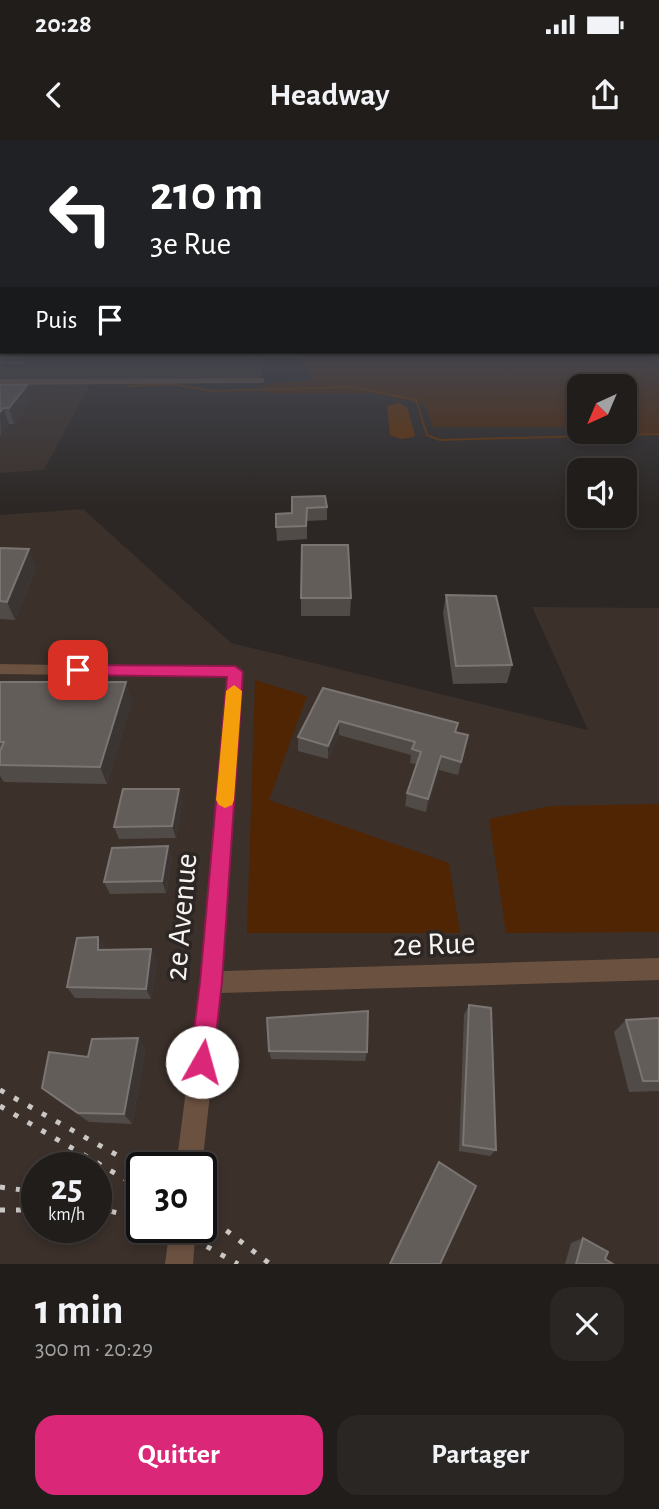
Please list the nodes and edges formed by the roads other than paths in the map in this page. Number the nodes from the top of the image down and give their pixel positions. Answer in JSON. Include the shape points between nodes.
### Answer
{"nodes":[{"id":1,"x":0,"y":669,"type":"edge"},
{"id":2,"x":659,"y":969,"type":"edge"},
{"id":3,"x":211,"y":982,"type":"junction"},
{"id":4,"x":191,"y":1152,"type":"edge"},
{"id":5,"x":181,"y":1243,"type":"edge"},
{"id":6,"x":179,"y":1264,"type":"edge"}],
"edges":[{"from":1,"to":3,"type":"street","name":"2e Avenue","via":[[235,672]]},
{"from":2,"to":3,"type":"street","name":"2e Rue"},
{"from":3,"to":4,"type":"street","name":"2e Avenue"},
{"from":5,"to":6,"type":"street"}]}
